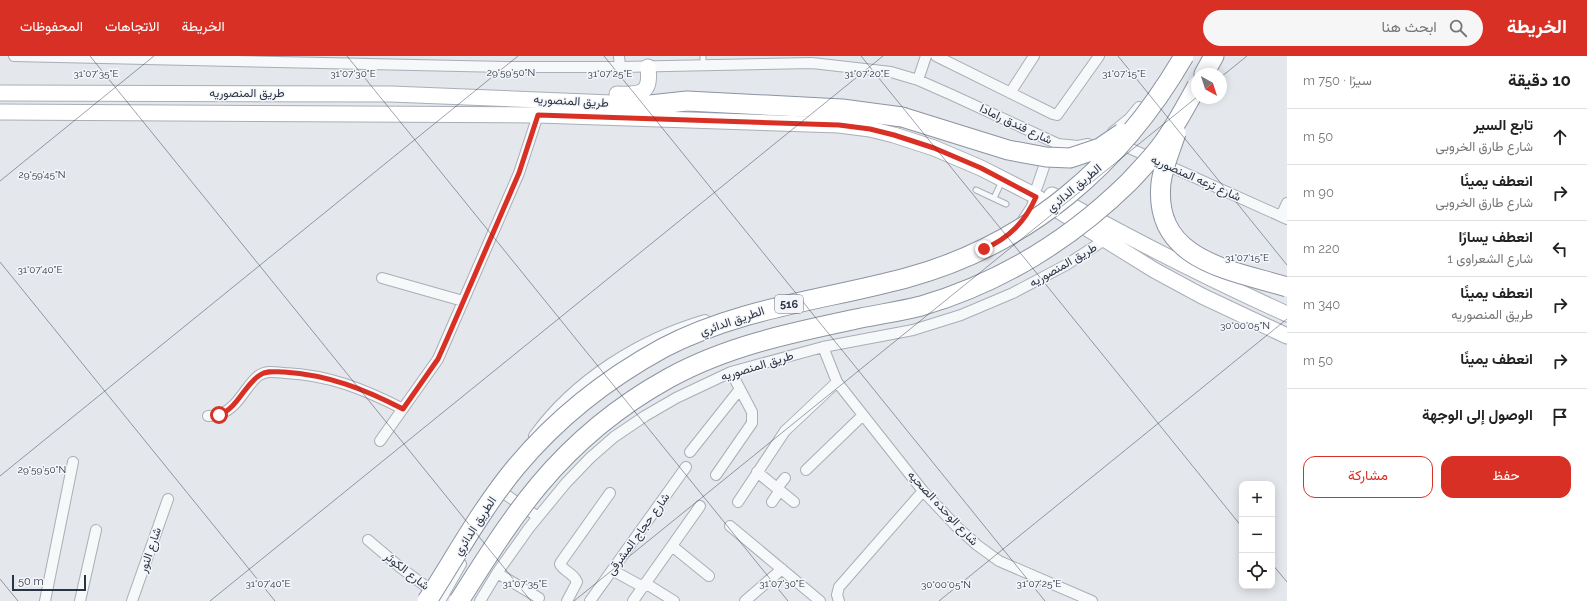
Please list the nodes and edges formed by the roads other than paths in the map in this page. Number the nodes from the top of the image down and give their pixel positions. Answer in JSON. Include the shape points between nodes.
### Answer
{"nodes":[{"id":1,"x":14,"y":56,"type":"edge"},
{"id":2,"x":619,"y":56,"type":"edge"},
{"id":3,"x":926,"y":56,"type":"edge"},
{"id":4,"x":936,"y":56,"type":"edge"},
{"id":5,"x":1034,"y":56,"type":"edge"},
{"id":6,"x":1099,"y":56,"type":"edge"},
{"id":7,"x":1175,"y":56,"type":"edge"},
{"id":8,"x":1184,"y":56,"type":"edge"},
{"id":9,"x":1214,"y":56,"type":"edge"},
{"id":10,"x":703,"y":60,"type":"edge"},
{"id":11,"x":725,"y":60,"type":"edge"},
{"id":12,"x":648,"y":66,"type":"junction"},
{"id":13,"x":620,"y":67,"type":"junction"},
{"id":14,"x":1207,"y":68,"type":"edge"},
{"id":15,"x":918,"y":80,"type":"junction"},
{"id":16,"x":0,"y":93,"type":"edge"},
{"id":17,"x":151,"y":93,"type":"junction"},
{"id":18,"x":1010,"y":93,"type":"junction"},
{"id":19,"x":1191,"y":97,"type":"edge"},
{"id":20,"x":559,"y":100,"type":"junction"},
{"id":21,"x":650,"y":104,"type":"junction"},
{"id":22,"x":1183,"y":111,"type":"junction"},
{"id":23,"x":0,"y":112,"type":"edge"},
{"id":24,"x":151,"y":112,"type":"junction"},
{"id":25,"x":1145,"y":114,"type":"junction"},
{"id":26,"x":538,"y":115,"type":"junction"},
{"id":27,"x":1105,"y":138,"type":"junction"},
{"id":28,"x":1052,"y":141,"type":"junction"},
{"id":29,"x":1006,"y":175,"type":"junction"},
{"id":30,"x":976,"y":190,"type":"dead end"},
{"id":31,"x":1037,"y":192,"type":"junction"},
{"id":32,"x":994,"y":198,"type":"junction"},
{"id":33,"x":1287,"y":203,"type":"edge"},
{"id":34,"x":1006,"y":204,"type":"dead end"},
{"id":35,"x":1284,"y":217,"type":"edge"},
{"id":36,"x":1111,"y":235,"type":"junction"},
{"id":37,"x":382,"y":278,"type":"dead end"},
{"id":38,"x":1287,"y":287,"type":"edge"},
{"id":39,"x":463,"y":301,"type":"junction"},
{"id":40,"x":1287,"y":314,"type":"edge"},
{"id":41,"x":1287,"y":336,"type":"edge"},
{"id":42,"x":823,"y":347,"type":"junction"},
{"id":43,"x":731,"y":372,"type":"junction"},
{"id":44,"x":837,"y":382,"type":"junction"},
{"id":45,"x":740,"y":390,"type":"junction"},
{"id":46,"x":403,"y":409,"type":"junction"},
{"id":47,"x":863,"y":415,"type":"junction"},
{"id":48,"x":208,"y":416,"type":"dead end"},
{"id":49,"x":380,"y":442,"type":"dead end"},
{"id":50,"x":690,"y":452,"type":"dead end"},
{"id":51,"x":73,"y":462,"type":"dead end"},
{"id":52,"x":686,"y":467,"type":"dead end"},
{"id":53,"x":806,"y":470,"type":"dead end"},
{"id":54,"x":757,"y":472,"type":"junction"},
{"id":55,"x":716,"y":475,"type":"dead end"},
{"id":56,"x":785,"y":478,"type":"dead end"},
{"id":57,"x":778,"y":489,"type":"junction"},
{"id":58,"x":923,"y":491,"type":"junction"},
{"id":59,"x":502,"y":492,"type":"junction"},
{"id":60,"x":610,"y":493,"type":"dead end"},
{"id":61,"x":168,"y":499,"type":"dead end"},
{"id":62,"x":738,"y":502,"type":"dead end"},
{"id":63,"x":772,"y":502,"type":"dead end"},
{"id":64,"x":794,"y":502,"type":"dead end"},
{"id":65,"x":700,"y":506,"type":"dead end"},
{"id":66,"x":538,"y":517,"type":"junction"},
{"id":67,"x":730,"y":526,"type":"dead end"},
{"id":68,"x":96,"y":530,"type":"dead end"},
{"id":69,"x":368,"y":540,"type":"dead end"},
{"id":70,"x":672,"y":546,"type":"junction"},
{"id":71,"x":782,"y":568,"type":"junction"},
{"id":72,"x":612,"y":570,"type":"junction"},
{"id":73,"x":497,"y":573,"type":"junction"},
{"id":74,"x":709,"y":576,"type":"dead end"},
{"id":75,"x":644,"y":585,"type":"junction"},
{"id":76,"x":839,"y":587,"type":"junction"},
{"id":77,"x":539,"y":598,"type":"dead end"},
{"id":78,"x":443,"y":600,"type":"edge"},
{"id":79,"x":46,"y":601,"type":"edge"},
{"id":80,"x":80,"y":601,"type":"edge"},
{"id":81,"x":132,"y":601,"type":"edge"},
{"id":82,"x":480,"y":601,"type":"edge"},
{"id":83,"x":567,"y":601,"type":"edge"},
{"id":84,"x":590,"y":601,"type":"edge"},
{"id":85,"x":633,"y":601,"type":"edge"},
{"id":86,"x":674,"y":601,"type":"edge"},
{"id":87,"x":745,"y":601,"type":"edge"},
{"id":88,"x":820,"y":601,"type":"edge"},
{"id":89,"x":823,"y":601,"type":"edge"},
{"id":90,"x":839,"y":601,"type":"edge"},
{"id":91,"x":1092,"y":601,"type":"edge"}],
"edges":[{"from":1,"to":13,"type":"street","via":[[498,67]]},
{"from":2,"to":13,"type":"street"},
{"from":3,"to":15,"type":"street"},
{"from":4,"to":18,"type":"street"},
{"from":5,"to":18,"type":"street"},
{"from":6,"to":18,"type":"street","via":[[1057,115]]},
{"from":7,"to":27,"type":"street","name":"شارع فندق رامادا","via":[[1129,119]]},
{"from":8,"to":25,"type":"highway","name":"الطريق الدائري","number":"516","bridge":true},
{"from":9,"to":14,"type":"highway"},
{"from":10,"to":11,"type":"street"},
{"from":10,"to":12,"type":"street"},
{"from":11,"to":15,"type":"street","via":[[812,63],[891,72]]},
{"from":12,"to":13,"type":"street"},
{"from":12,"to":20,"type":"main road","via":[[648,87],[639,93],[590,94]]},
{"from":15,"to":28,"type":"street","name":"شارع فندق رامادا"},
{"from":16,"to":17,"type":"main road","name":"طريق المنصوريه"},
{"from":17,"to":20,"type":"main road","name":"طريق المنصوريه","via":[[391,94]]},
{"from":17,"to":24,"type":"main road"},
{"from":19,"to":22,"type":"highway","number":"516","bridge":true},
{"from":20,"to":21,"type":"main road","name":"طريق المنصوريه"},
{"from":21,"to":25,"type":"highway","bridge":true,"via":[[702,102],[842,109],[902,117],[1008,150],[1046,158],[1070,158],[1100,148],[1126,131]]},
{"from":21,"to":29,"type":"main road","name":"طريق المنصوريه","via":[[843,118],[867,122],[913,133],[967,154]]},
{"from":22,"to":38,"type":"highway","bridge":true,"via":[[1161,181],[1162,204],[1168,226],[1186,250],[1200,259]]},
{"from":22,"to":78,"type":"highway","number":"516","bridge":true,"via":[[1162,144],[1109,201],[1074,230],[1002,274],[962,292],[920,306],[780,335],[739,347],[670,378],[633,400],[570,451]]},
{"from":23,"to":24,"type":"main road","name":"طريق المنصوريه"},
{"from":24,"to":26,"type":"main road","name":"طريق المنصوريه"},
{"from":25,"to":78,"type":"highway","name":"الطريق الدائري","number":"516","bridge":true,"via":[[1109,158],[1086,181],[1043,215],[971,256],[905,278],[771,308],[734,319],[678,342],[631,367],[570,413],[516,466],[493,496]]},
{"from":26,"to":29,"type":"main road","name":"طريق المنصوريه","via":[[839,125],[894,135]]},
{"from":26,"to":39,"type":"street","via":[[519,173]]},
{"from":27,"to":28,"type":"street","name":"شارع فندق رامادا","via":[[1078,146]]},
{"from":27,"to":35,"type":"street","name":"شارع ترعه المنصوريه"},
{"from":28,"to":31,"type":"street"},
{"from":29,"to":31,"type":"main road","name":"طريق المنصوريه"},
{"from":29,"to":32,"type":"lane"},
{"from":30,"to":32,"type":"lane"},
{"from":31,"to":36,"type":"main road","name":"طريق المنصوريه"},
{"from":31,"to":59,"type":"street","via":[[1024,219],[1016,229],[984,249],[888,279],[709,319],[682,327],[641,346],[604,370],[553,412],[529,443]]},
{"from":32,"to":34,"type":"lane"},
{"from":33,"to":35,"type":"street"},
{"from":36,"to":40,"type":"main road","name":"طريق المنصوريه"},
{"from":36,"to":41,"type":"main road","name":"طريق المنصوريه","via":[[1154,270]]},
{"from":36,"to":42,"type":"street","name":"طريق المنصوريه","via":[[1066,265],[1013,293],[961,315],[913,330]]},
{"from":37,"to":39,"type":"street"},
{"from":39,"to":46,"type":"street","via":[[438,359]]},
{"from":42,"to":43,"type":"street","name":"طريق المنصوريه"},
{"from":42,"to":44,"type":"street","name":"شارع الوحده الصحيه"},
{"from":43,"to":45,"type":"street"},
{"from":43,"to":66,"type":"street","name":"طريق المنصوريه","via":[[676,398],[614,437],[566,483]]},
{"from":44,"to":47,"type":"street","name":"شارع الوحده الصحيه"},
{"from":44,"to":54,"type":"street","via":[[785,430]]},
{"from":45,"to":50,"type":"street"},
{"from":45,"to":55,"type":"street","via":[[752,412],[752,423]]},
{"from":46,"to":48,"type":"street","via":[[344,383],[301,373],[270,372],[257,377],[228,410],[219,415]]},
{"from":46,"to":49,"type":"street"},
{"from":47,"to":53,"type":"street"},
{"from":47,"to":58,"type":"street","name":"شارع الوحده الصحيه"},
{"from":51,"to":79,"type":"street"},
{"from":52,"to":72,"type":"street","name":"شارع حجاج المشرقى"},
{"from":54,"to":57,"type":"street"},
{"from":54,"to":62,"type":"street"},
{"from":56,"to":57,"type":"street"},
{"from":57,"to":63,"type":"street"},
{"from":57,"to":64,"type":"street"},
{"from":58,"to":76,"type":"street"},
{"from":58,"to":91,"type":"street","name":"شارع الوحده الصحيه","via":[[977,545],[999,561]]},
{"from":59,"to":66,"type":"street"},
{"from":59,"to":78,"type":"street"},
{"from":60,"to":83,"type":"street","via":[[560,564],[577,582]]},
{"from":61,"to":81,"type":"street","name":"شارع النور"},
{"from":65,"to":70,"type":"street"},
{"from":66,"to":73,"type":"street","name":"طريق المنصوريه"},
{"from":67,"to":71,"type":"street"},
{"from":68,"to":80,"type":"street"},
{"from":69,"to":78,"type":"street","name":"شارع الكوثر"},
{"from":70,"to":74,"type":"street"},
{"from":70,"to":75,"type":"street"},
{"from":71,"to":87,"type":"street"},
{"from":71,"to":88,"type":"street"},
{"from":72,"to":75,"type":"street"},
{"from":72,"to":84,"type":"street","name":"شارع حجاج المشرقى"},
{"from":73,"to":77,"type":"street"},
{"from":73,"to":82,"type":"street","name":"طريق المنصوريه"},
{"from":75,"to":85,"type":"street"},
{"from":75,"to":86,"type":"street"},
{"from":76,"to":89,"type":"street"},
{"from":76,"to":90,"type":"street"}]}
